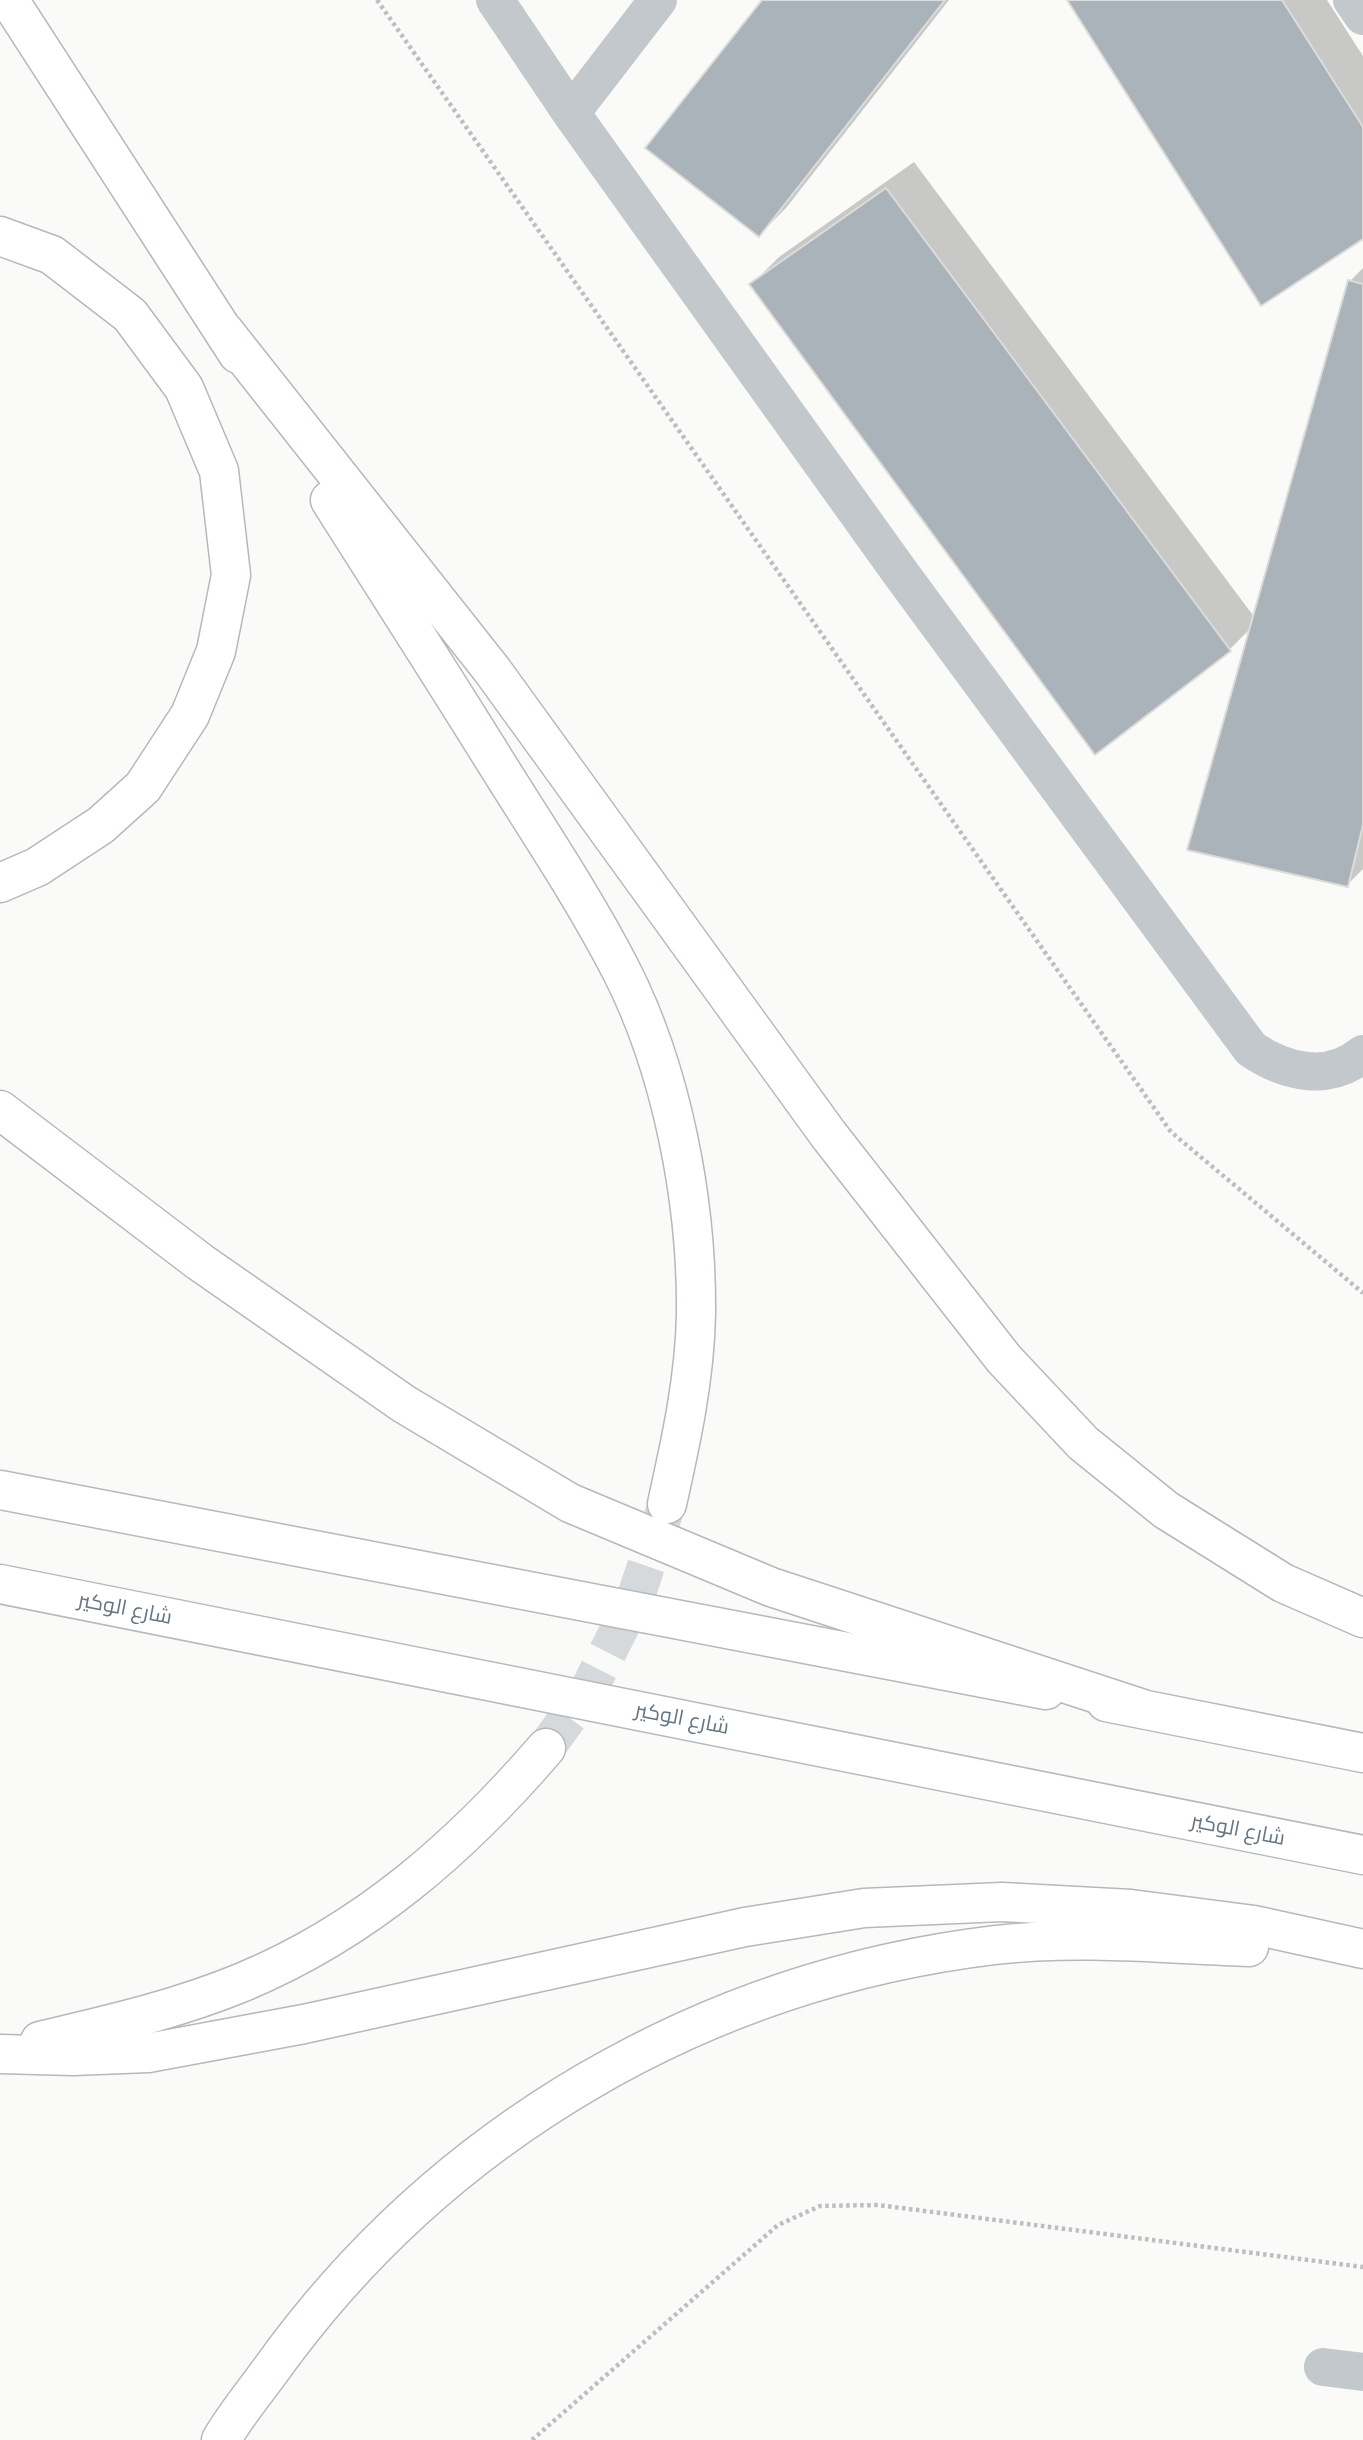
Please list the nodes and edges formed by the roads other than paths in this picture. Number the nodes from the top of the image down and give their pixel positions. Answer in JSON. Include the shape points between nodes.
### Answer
{"nodes":[{"id":1,"x":9,"y":0,"type":"edge"},
{"id":2,"x":495,"y":0,"type":"edge"},
{"id":3,"x":658,"y":0,"type":"edge"},
{"id":4,"x":1352,"y":0,"type":"edge"},
{"id":5,"x":1363,"y":16,"type":"edge"},
{"id":6,"x":571,"y":113,"type":"junction"},
{"id":7,"x":0,"y":236,"type":"edge"},
{"id":8,"x":223,"y":331,"type":"junction"},
{"id":9,"x":0,"y":883,"type":"edge"},
{"id":10,"x":1363,"y":1054,"type":"edge"},
{"id":11,"x":0,"y":1110,"type":"edge"},
{"id":12,"x":0,"y":1490,"type":"edge"},
{"id":13,"x":667,"y":1504,"type":"tunnel mouth"},
{"id":14,"x":0,"y":1584,"type":"edge"},
{"id":15,"x":1363,"y":1618,"type":"edge"},
{"id":16,"x":1140,"y":1708,"type":"junction"},
{"id":17,"x":546,"y":1748,"type":"tunnel mouth"},
{"id":18,"x":1363,"y":1754,"type":"edge"},
{"id":19,"x":1363,"y":1855,"type":"edge"},
{"id":20,"x":1363,"y":1950,"type":"edge"},
{"id":21,"x":0,"y":2052,"type":"edge"},
{"id":22,"x":1323,"y":2367,"type":"dead end"},
{"id":23,"x":1363,"y":2372,"type":"edge"},
{"id":24,"x":221,"y":2440,"type":"edge"}],
"edges":[{"from":1,"to":8,"type":"main road"},
{"from":2,"to":6,"type":"street"},
{"from":3,"to":6,"type":"street"},
{"from":4,"to":5,"type":"street"},
{"from":6,"to":10,"type":"street","via":[[899,571],[1251,1049],[1274,1065],[1301,1072],[1329,1071]]},
{"from":7,"to":9,"type":"main road","via":[[52,255],[130,315],[184,387],[219,471],[231,575],[216,651],[190,715],[143,787],[101,825],[37,867]]},
{"from":8,"to":13,"type":"main road","via":[[558,861],[622,971],[651,1044],[680,1149],[691,1216],[696,1313],[687,1413]]},
{"from":8,"to":15,"type":"main road","via":[[492,670],[828,1134],[1004,1359],[1083,1443],[1166,1510],[1283,1583]]},
{"from":11,"to":16,"type":"main road","via":[[200,1262],[404,1404],[570,1503],[771,1587]]},
{"from":12,"to":16,"type":"main road"},
{"from":14,"to":19,"type":"main road","name":"شارع الوكير"},
{"from":16,"to":18,"type":"main road"},
{"from":17,"to":21,"type":"main road","via":[[454,1846],[391,1899],[325,1942],[230,1986],[142,2015]]},
{"from":20,"to":21,"type":"main road","via":[[1254,1925],[1131,1909],[1002,1902],[864,1908],[745,1927],[304,2024],[148,2053],[73,2056]]},
{"from":20,"to":24,"type":"main road","via":[[1126,1941],[998,1945],[904,1959],[817,1981],[727,2012],[579,2087],[447,2177],[393,2226],[308,2318]]},
{"from":22,"to":23,"type":"street"}]}
